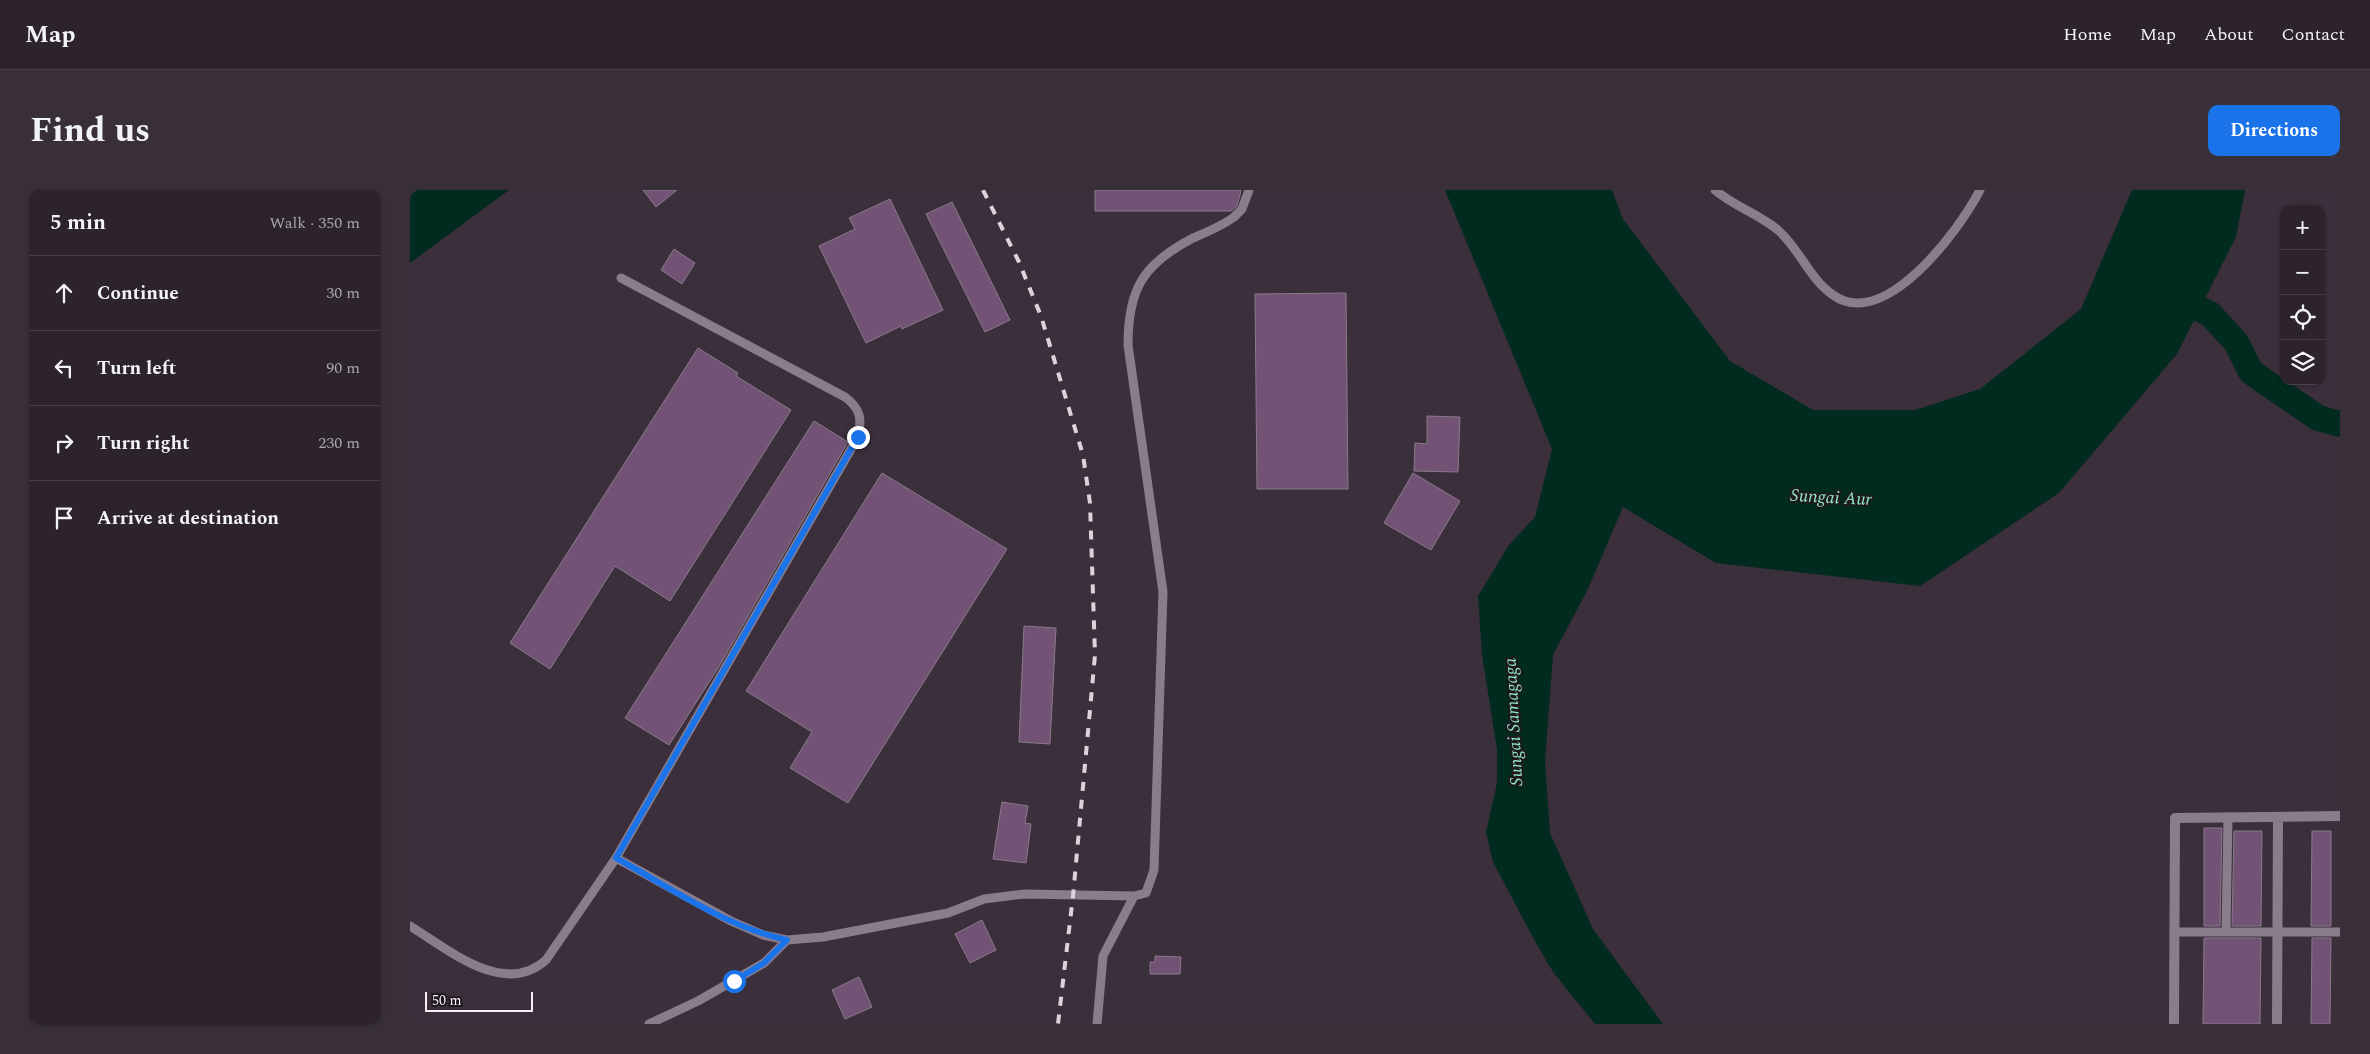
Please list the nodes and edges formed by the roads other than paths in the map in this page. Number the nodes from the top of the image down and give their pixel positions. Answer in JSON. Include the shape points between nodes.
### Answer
{"nodes":[{"id":1,"x":1248,"y":190,"type":"edge"},
{"id":2,"x":1715,"y":190,"type":"edge"},
{"id":3,"x":1980,"y":190,"type":"edge"},
{"id":4,"x":621,"y":278,"type":"dead end"},
{"id":5,"x":2340,"y":816,"type":"edge"},
{"id":6,"x":2228,"y":817,"type":"junction"},
{"id":7,"x":2278,"y":817,"type":"junction"},
{"id":8,"x":616,"y":858,"type":"junction"},
{"id":9,"x":1134,"y":896,"type":"junction"},
{"id":10,"x":410,"y":926,"type":"edge"},
{"id":11,"x":2176,"y":932,"type":"junction"},
{"id":12,"x":2226,"y":932,"type":"junction"},
{"id":13,"x":2278,"y":932,"type":"junction"},
{"id":14,"x":2340,"y":932,"type":"edge"},
{"id":15,"x":787,"y":940,"type":"junction"},
{"id":16,"x":649,"y":1024,"type":"edge"},
{"id":17,"x":1097,"y":1024,"type":"edge"},
{"id":18,"x":2174,"y":1024,"type":"edge"},
{"id":19,"x":2277,"y":1024,"type":"edge"}],
"edges":[{"from":1,"to":9,"type":"lane","via":[[1242,209],[1234,217],[1172,250],[1147,272],[1137,286],[1130,308],[1128,345],[1163,592],[1154,870],[1146,893]]},
{"from":2,"to":3,"type":"lane","via":[[1779,231],[1810,274],[1832,295],[1856,304],[1872,301],[1902,286],[1922,268],[1951,236]]},
{"from":4,"to":8,"type":"lane","via":[[845,397],[854,403],[861,423],[858,437]]},
{"from":5,"to":7,"type":"street"},
{"from":6,"to":7,"type":"street"},
{"from":6,"to":11,"type":"street","via":[[2175,818]]},
{"from":6,"to":12,"type":"lane"},
{"from":7,"to":13,"type":"street"},
{"from":8,"to":10,"type":"lane","via":[[546,960],[520,975],[489,971]]},
{"from":8,"to":15,"type":"lane","via":[[731,921],[763,935]]},
{"from":9,"to":15,"type":"lane","via":[[1025,894],[984,899],[948,913],[823,937]]},
{"from":9,"to":17,"type":"lane","via":[[1103,956]]},
{"from":11,"to":12,"type":"lane"},
{"from":11,"to":18,"type":"street"},
{"from":12,"to":13,"type":"lane"},
{"from":13,"to":14,"type":"lane"},
{"from":13,"to":19,"type":"street"},
{"from":15,"to":16,"type":"lane","via":[[764,963],[698,1001]]}]}
